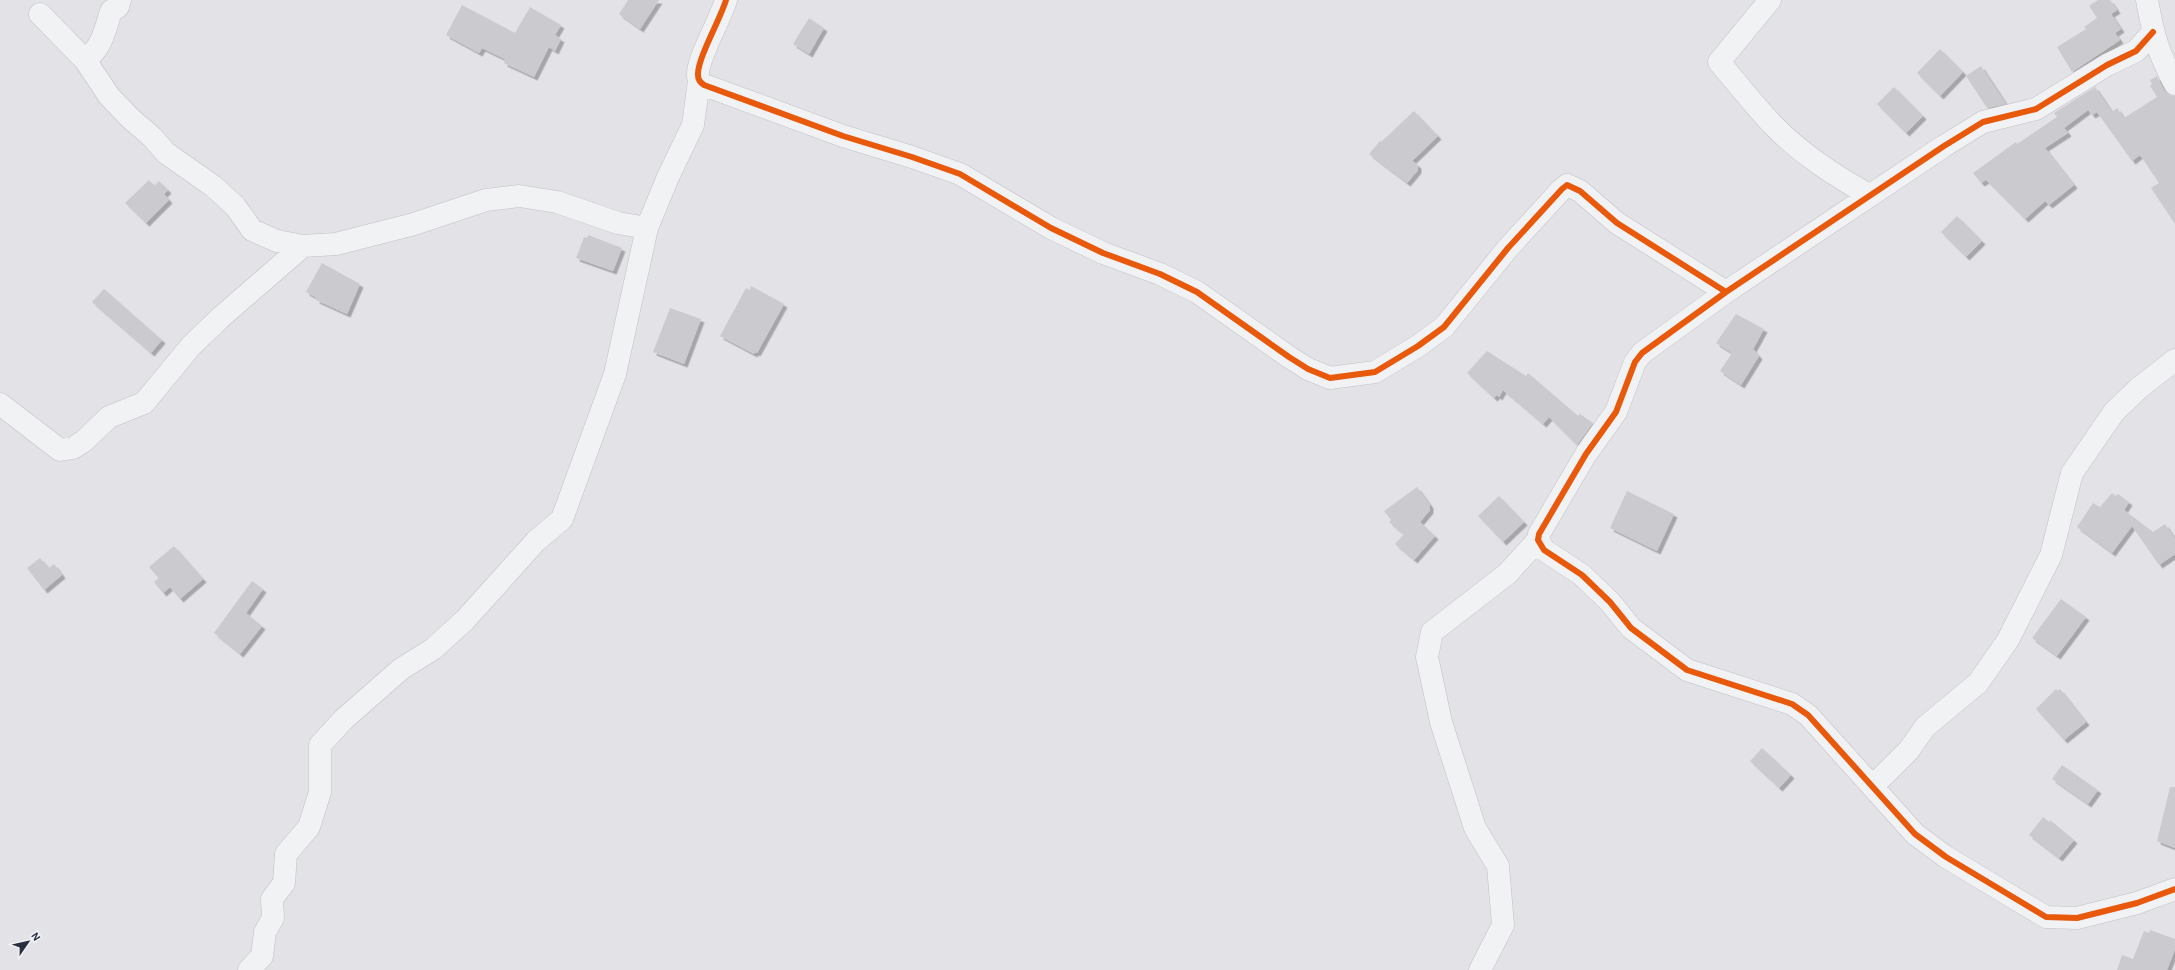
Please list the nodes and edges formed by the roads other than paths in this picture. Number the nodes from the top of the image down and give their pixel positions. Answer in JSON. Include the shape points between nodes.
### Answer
{"nodes":[{"id":1,"x":120,"y":0,"type":"edge"},
{"id":2,"x":726,"y":0,"type":"edge"},
{"id":3,"x":1770,"y":0,"type":"edge"},
{"id":4,"x":2147,"y":0,"type":"edge"},
{"id":5,"x":40,"y":14,"type":"dead end"},
{"id":6,"x":2153,"y":32,"type":"junction"},
{"id":7,"x":2136,"y":51,"type":"junction"},
{"id":8,"x":2161,"y":59,"type":"junction"},
{"id":9,"x":85,"y":60,"type":"junction"},
{"id":10,"x":699,"y":81,"type":"junction"},
{"id":11,"x":2175,"y":84,"type":"edge"},
{"id":12,"x":1869,"y":196,"type":"junction"},
{"id":13,"x":647,"y":228,"type":"junction"},
{"id":14,"x":303,"y":246,"type":"junction"},
{"id":15,"x":1726,"y":292,"type":"junction"},
{"id":16,"x":2175,"y":360,"type":"edge"},
{"id":17,"x":0,"y":404,"type":"edge"},
{"id":18,"x":1538,"y":540,"type":"junction"},
{"id":19,"x":1873,"y":786,"type":"junction"},
{"id":20,"x":2175,"y":889,"type":"edge"},
{"id":21,"x":249,"y":970,"type":"edge"},
{"id":22,"x":1480,"y":970,"type":"edge"}],
"edges":[{"from":1,"to":9,"type":"street","via":[[118,6],[111,11],[107,30],[98,48]]},
{"from":2,"to":10,"type":"street","via":[[698,74]]},
{"from":3,"to":12,"type":"street","via":[[1719,62],[1773,124],[1801,151],[1835,176]]},
{"from":4,"to":6,"type":"street"},
{"from":5,"to":9,"type":"street"},
{"from":6,"to":7,"type":"street"},
{"from":6,"to":8,"type":"street"},
{"from":7,"to":8,"type":"street"},
{"from":7,"to":12,"type":"street","via":[[2107,65],[2036,109],[1983,122]]},
{"from":8,"to":11,"type":"street"},
{"from":9,"to":14,"type":"street","via":[[109,96],[130,118],[166,153],[213,186],[234,206],[252,230],[276,241]]},
{"from":10,"to":13,"type":"street","via":[[693,125]]},
{"from":10,"to":15,"type":"street","via":[[836,134],[960,174],[1051,228],[1103,253],[1160,274],[1197,292],[1289,357],[1330,378],[1375,372],[1444,327],[1508,248],[1567,185],[1580,191],[1617,223]]},
{"from":12,"to":15,"type":"street"},
{"from":13,"to":14,"type":"street","via":[[618,223],[557,202],[519,196],[486,200],[414,224],[336,244]]},
{"from":13,"to":21,"type":"street","via":[[615,374],[562,519],[536,541],[460,625],[433,649],[395,674],[320,745],[320,792],[310,827],[286,854],[284,883],[272,899],[273,918],[265,932],[262,956]]},
{"from":14,"to":17,"type":"street","via":[[191,346],[144,403],[109,416],[84,441],[73,448],[60,450]]},
{"from":15,"to":18,"type":"street","via":[[1642,353],[1635,362],[1616,412],[1586,454],[1539,534]]},
{"from":16,"to":19,"type":"street","via":[[2139,388],[2114,412],[2072,473],[2050,555],[2008,640],[1978,683],[1925,727],[1909,750]]},
{"from":18,"to":19,"type":"street","via":[[1544,550],[1582,575],[1610,602],[1631,628],[1687,670],[1792,704],[1808,715]]},
{"from":18,"to":22,"type":"street","via":[[1507,574],[1432,632],[1427,657],[1442,722],[1475,828],[1498,866],[1503,925]]},
{"from":19,"to":20,"type":"street","via":[[1915,834],[1946,857],[2046,917],[2077,918],[2137,903]]}]}
